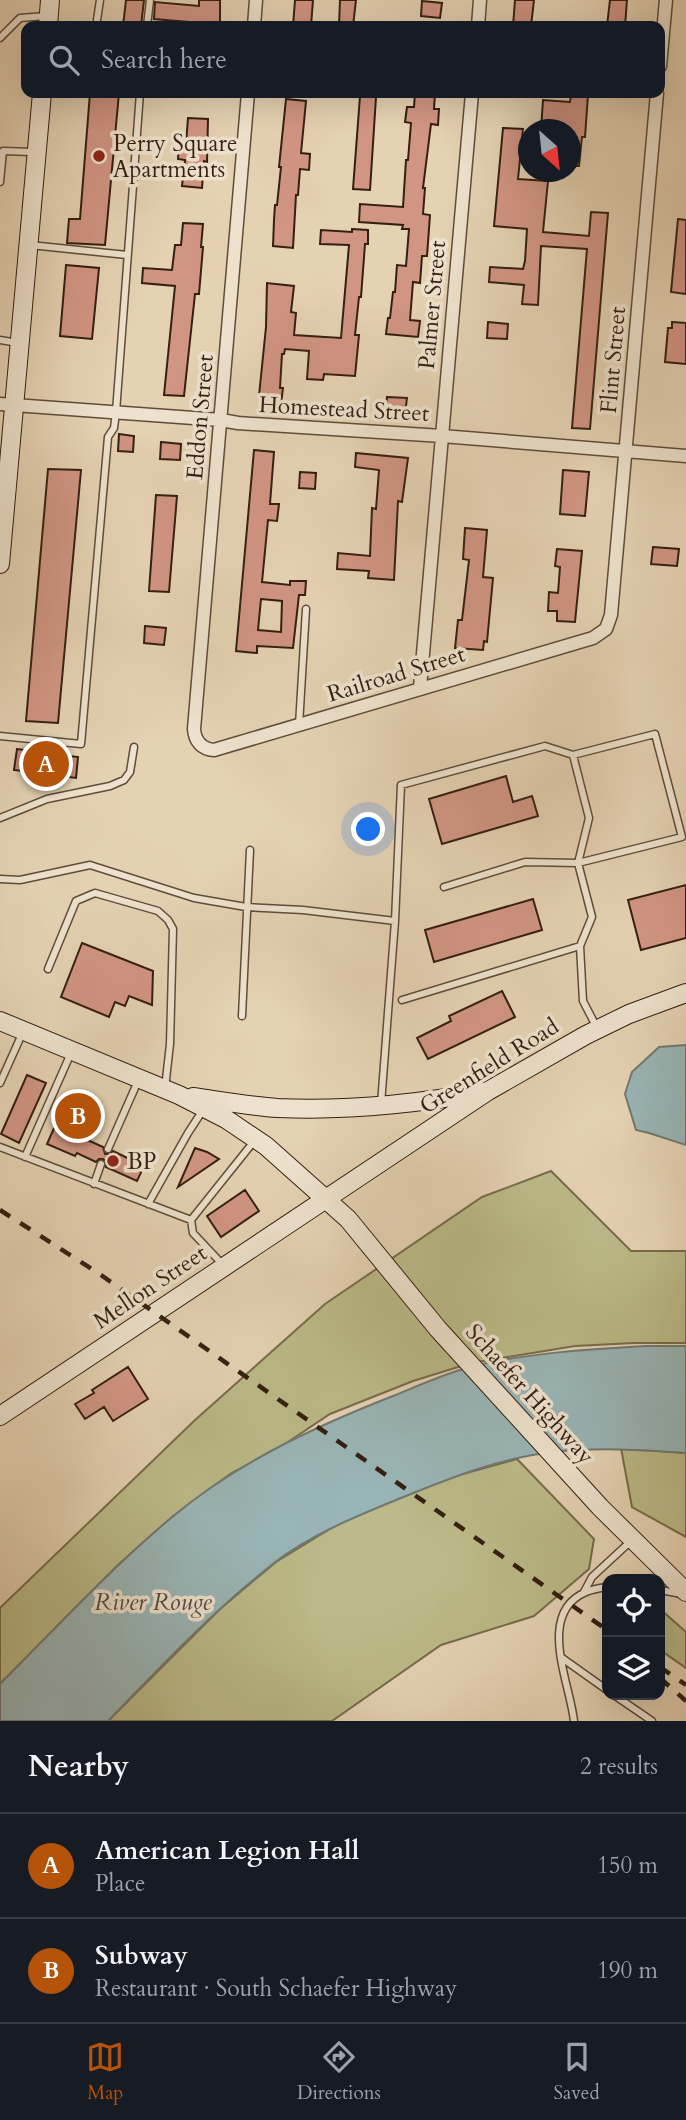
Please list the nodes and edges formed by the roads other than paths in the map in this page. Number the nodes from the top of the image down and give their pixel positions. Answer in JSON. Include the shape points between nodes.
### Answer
{"nodes":[{"id":1,"x":100,"y":0,"type":"edge"},
{"id":2,"x":150,"y":0,"type":"edge"},
{"id":3,"x":256,"y":0,"type":"edge"},
{"id":4,"x":481,"y":0,"type":"edge"},
{"id":5,"x":666,"y":0,"type":"edge"},
{"id":6,"x":49,"y":14,"type":"edge"},
{"id":7,"x":97,"y":20,"type":"dead end"},
{"id":8,"x":148,"y":21,"type":"edge"},
{"id":9,"x":254,"y":21,"type":"edge"},
{"id":10,"x":479,"y":21,"type":"edge"},
{"id":11,"x":664,"y":21,"type":"edge"},
{"id":12,"x":0,"y":38,"type":"edge"},
{"id":13,"x":42,"y":98,"type":"edge"},
{"id":14,"x":140,"y":98,"type":"edge"},
{"id":15,"x":248,"y":98,"type":"edge"},
{"id":16,"x":472,"y":98,"type":"edge"},
{"id":17,"x":657,"y":98,"type":"edge"},
{"id":18,"x":37,"y":152,"type":"junction"},
{"id":19,"x":0,"y":182,"type":"edge"},
{"id":20,"x":29,"y":245,"type":"junction"},
{"id":21,"x":127,"y":255,"type":"junction"},
{"id":22,"x":0,"y":340,"type":"edge"},
{"id":23,"x":20,"y":343,"type":"junction"},
{"id":24,"x":7,"y":405,"type":"edge"},
{"id":25,"x":116,"y":412,"type":"junction"},
{"id":26,"x":221,"y":420,"type":"junction"},
{"id":27,"x":442,"y":436,"type":"junction"},
{"id":28,"x":626,"y":451,"type":"junction"},
{"id":29,"x":686,"y":456,"type":"edge"},
{"id":30,"x":0,"y":564,"type":"edge"},
{"id":31,"x":306,"y":609,"type":"dead end"},
{"id":32,"x":606,"y":629,"type":"joint"},
{"id":33,"x":420,"y":688,"type":"junction"},
{"id":34,"x":299,"y":725,"type":"junction"},
{"id":35,"x":0,"y":736,"type":"edge"},
{"id":36,"x":199,"y":743,"type":"joint"},
{"id":37,"x":134,"y":747,"type":"dead end"},
{"id":38,"x":573,"y":755,"type":"junction"},
{"id":39,"x":0,"y":818,"type":"edge"},
{"id":40,"x":250,"y":850,"type":"dead end"},
{"id":41,"x":578,"y":863,"type":"junction"},
{"id":42,"x":0,"y":880,"type":"edge"},
{"id":43,"x":444,"y":887,"type":"dead end"},
{"id":44,"x":246,"y":907,"type":"junction"},
{"id":45,"x":395,"y":920,"type":"junction"},
{"id":46,"x":580,"y":946,"type":"junction"},
{"id":47,"x":48,"y":969,"type":"dead end"},
{"id":48,"x":686,"y":993,"type":"edge"},
{"id":49,"x":402,"y":1000,"type":"dead end"},
{"id":50,"x":242,"y":1016,"type":"dead end"},
{"id":51,"x":0,"y":1021,"type":"edge"},
{"id":52,"x":598,"y":1029,"type":"junction"},
{"id":53,"x":23,"y":1030,"type":"junction"},
{"id":54,"x":72,"y":1051,"type":"junction"},
{"id":55,"x":139,"y":1079,"type":"junction"},
{"id":56,"x":0,"y":1083,"type":"edge"},
{"id":57,"x":488,"y":1091,"type":"junction"},
{"id":58,"x":172,"y":1093,"type":"junction"},
{"id":59,"x":381,"y":1106,"type":"junction"},
{"id":60,"x":205,"y":1108,"type":"junction"},
{"id":61,"x":256,"y":1138,"type":"junction"},
{"id":62,"x":0,"y":1147,"type":"edge"},
{"id":63,"x":108,"y":1149,"type":"dead end"},
{"id":64,"x":25,"y":1157,"type":"junction"},
{"id":65,"x":101,"y":1164,"type":"dead end"},
{"id":66,"x":94,"y":1184,"type":"junction"},
{"id":67,"x":327,"y":1200,"type":"junction"},
{"id":68,"x":148,"y":1204,"type":"junction"},
{"id":69,"x":191,"y":1220,"type":"junction"},
{"id":70,"x":225,"y":1267,"type":"junction"},
{"id":71,"x":0,"y":1416,"type":"edge"},
{"id":72,"x":632,"y":1540,"type":"junction"},
{"id":73,"x":602,"y":1588,"type":"edge"},
{"id":74,"x":665,"y":1591,"type":"edge"},
{"id":75,"x":584,"y":1592,"type":"junction"},
{"id":76,"x":686,"y":1593,"type":"edge"},
{"id":77,"x":562,"y":1658,"type":"junction"},
{"id":78,"x":602,"y":1686,"type":"edge"},
{"id":79,"x":621,"y":1700,"type":"edge"},
{"id":80,"x":574,"y":1721,"type":"edge"},
{"id":81,"x":652,"y":1721,"type":"edge"}],
"edges":[{"from":1,"to":7,"type":"lane"},
{"from":2,"to":8,"type":"lane"},
{"from":3,"to":9,"type":"street"},
{"from":4,"to":10,"type":"street"},
{"from":5,"to":11,"type":"street"},
{"from":6,"to":12,"type":"lane","via":[[20,18]]},
{"from":13,"to":18,"type":"main road"},
{"from":14,"to":21,"type":"lane"},
{"from":15,"to":26,"type":"street","name":"Eddon Street"},
{"from":16,"to":27,"type":"street","name":"Palmer Street"},
{"from":17,"to":28,"type":"street","name":"Flint Street"},
{"from":18,"to":19,"type":"lane","via":[[3,151]]},
{"from":18,"to":20,"type":"main road"},
{"from":20,"to":21,"type":"lane"},
{"from":20,"to":23,"type":"main road"},
{"from":21,"to":25,"type":"lane"},
{"from":22,"to":23,"type":"lane"},
{"from":23,"to":24,"type":"main road"},
{"from":24,"to":25,"type":"street","name":"Homestead Street"},
{"from":24,"to":30,"type":"main road"},
{"from":25,"to":26,"type":"street","name":"Homestead Street"},
{"from":25,"to":35,"type":"lane","via":[[108,437],[81,744]]},
{"from":26,"to":27,"type":"street","name":"Homestead Street"},
{"from":26,"to":36,"type":"street","name":"Eddon Street","via":[[194,729]]},
{"from":27,"to":28,"type":"street","name":"Homestead Street"},
{"from":27,"to":33,"type":"street","name":"Palmer Street"},
{"from":28,"to":29,"type":"street","name":"Homestead Street"},
{"from":28,"to":32,"type":"street","name":"Flint Street"},
{"from":31,"to":34,"type":"lane"},
{"from":32,"to":33,"type":"street","name":"Railroad Street","via":[[593,638]]},
{"from":33,"to":34,"type":"street","name":"Railroad Street"},
{"from":34,"to":36,"type":"street","name":"Railroad Street","via":[[214,750]]},
{"from":37,"to":39,"type":"lane","via":[[124,780],[47,799]]},
{"from":38,"to":41,"type":"lane","via":[[589,818]]},
{"from":38,"to":41,"type":"lane","via":[[655,734],[682,837]]},
{"from":38,"to":45,"type":"lane","via":[[545,746],[401,785]]},
{"from":40,"to":44,"type":"lane"},
{"from":41,"to":43,"type":"lane","via":[[526,862]]},
{"from":41,"to":46,"type":"lane","via":[[592,917]]},
{"from":42,"to":44,"type":"lane","via":[[90,865],[194,898]]},
{"from":44,"to":45,"type":"lane"},
{"from":44,"to":50,"type":"lane"},
{"from":45,"to":59,"type":"lane"},
{"from":46,"to":49,"type":"lane"},
{"from":46,"to":52,"type":"lane","via":[[583,1001]]},
{"from":47,"to":58,"type":"lane","via":[[76,901],[94,893],[158,911],[168,920],[173,929]]},
{"from":48,"to":52,"type":"main road","name":"Greenfield Road"},
{"from":51,"to":53,"type":"main road"},
{"from":52,"to":57,"type":"main road","name":"Greenfield Road"},
{"from":53,"to":54,"type":"main road"},
{"from":53,"to":56,"type":"lane"},
{"from":54,"to":55,"type":"main road"},
{"from":54,"to":64,"type":"lane"},
{"from":55,"to":58,"type":"main road"},
{"from":55,"to":63,"type":"lane"},
{"from":57,"to":59,"type":"main road"},
{"from":57,"to":67,"type":"main road","name":"Greenfield Road"},
{"from":58,"to":59,"type":"main road","via":[[276,1108]]},
{"from":58,"to":60,"type":"main road","name":"Schaefer Highway"},
{"from":60,"to":61,"type":"main road","name":"Schaefer Highway"},
{"from":60,"to":68,"type":"lane"},
{"from":61,"to":67,"type":"main road","name":"Schaefer Highway"},
{"from":61,"to":69,"type":"lane"},
{"from":62,"to":64,"type":"lane"},
{"from":64,"to":66,"type":"lane"},
{"from":65,"to":66,"type":"lane"},
{"from":66,"to":68,"type":"lane"},
{"from":67,"to":70,"type":"main road","name":"Mellon Street"},
{"from":67,"to":72,"type":"main road","name":"Schaefer Highway","via":[[348,1219],[438,1329]]},
{"from":68,"to":69,"type":"lane"},
{"from":69,"to":70,"type":"lane","via":[[193,1233]]},
{"from":70,"to":71,"type":"main road","name":"Mellon Street"},
{"from":72,"to":75,"type":"lane","via":[[592,1577]]},
{"from":72,"to":76,"type":"main road","name":"Schaefer Highway"},
{"from":73,"to":75,"type":"lane"},
{"from":74,"to":76,"type":"lane"},
{"from":75,"to":77,"type":"lane","via":[[562,1616],[557,1634]]},
{"from":77,"to":78,"type":"lane"},
{"from":77,"to":80,"type":"lane"},
{"from":79,"to":81,"type":"lane"}]}
